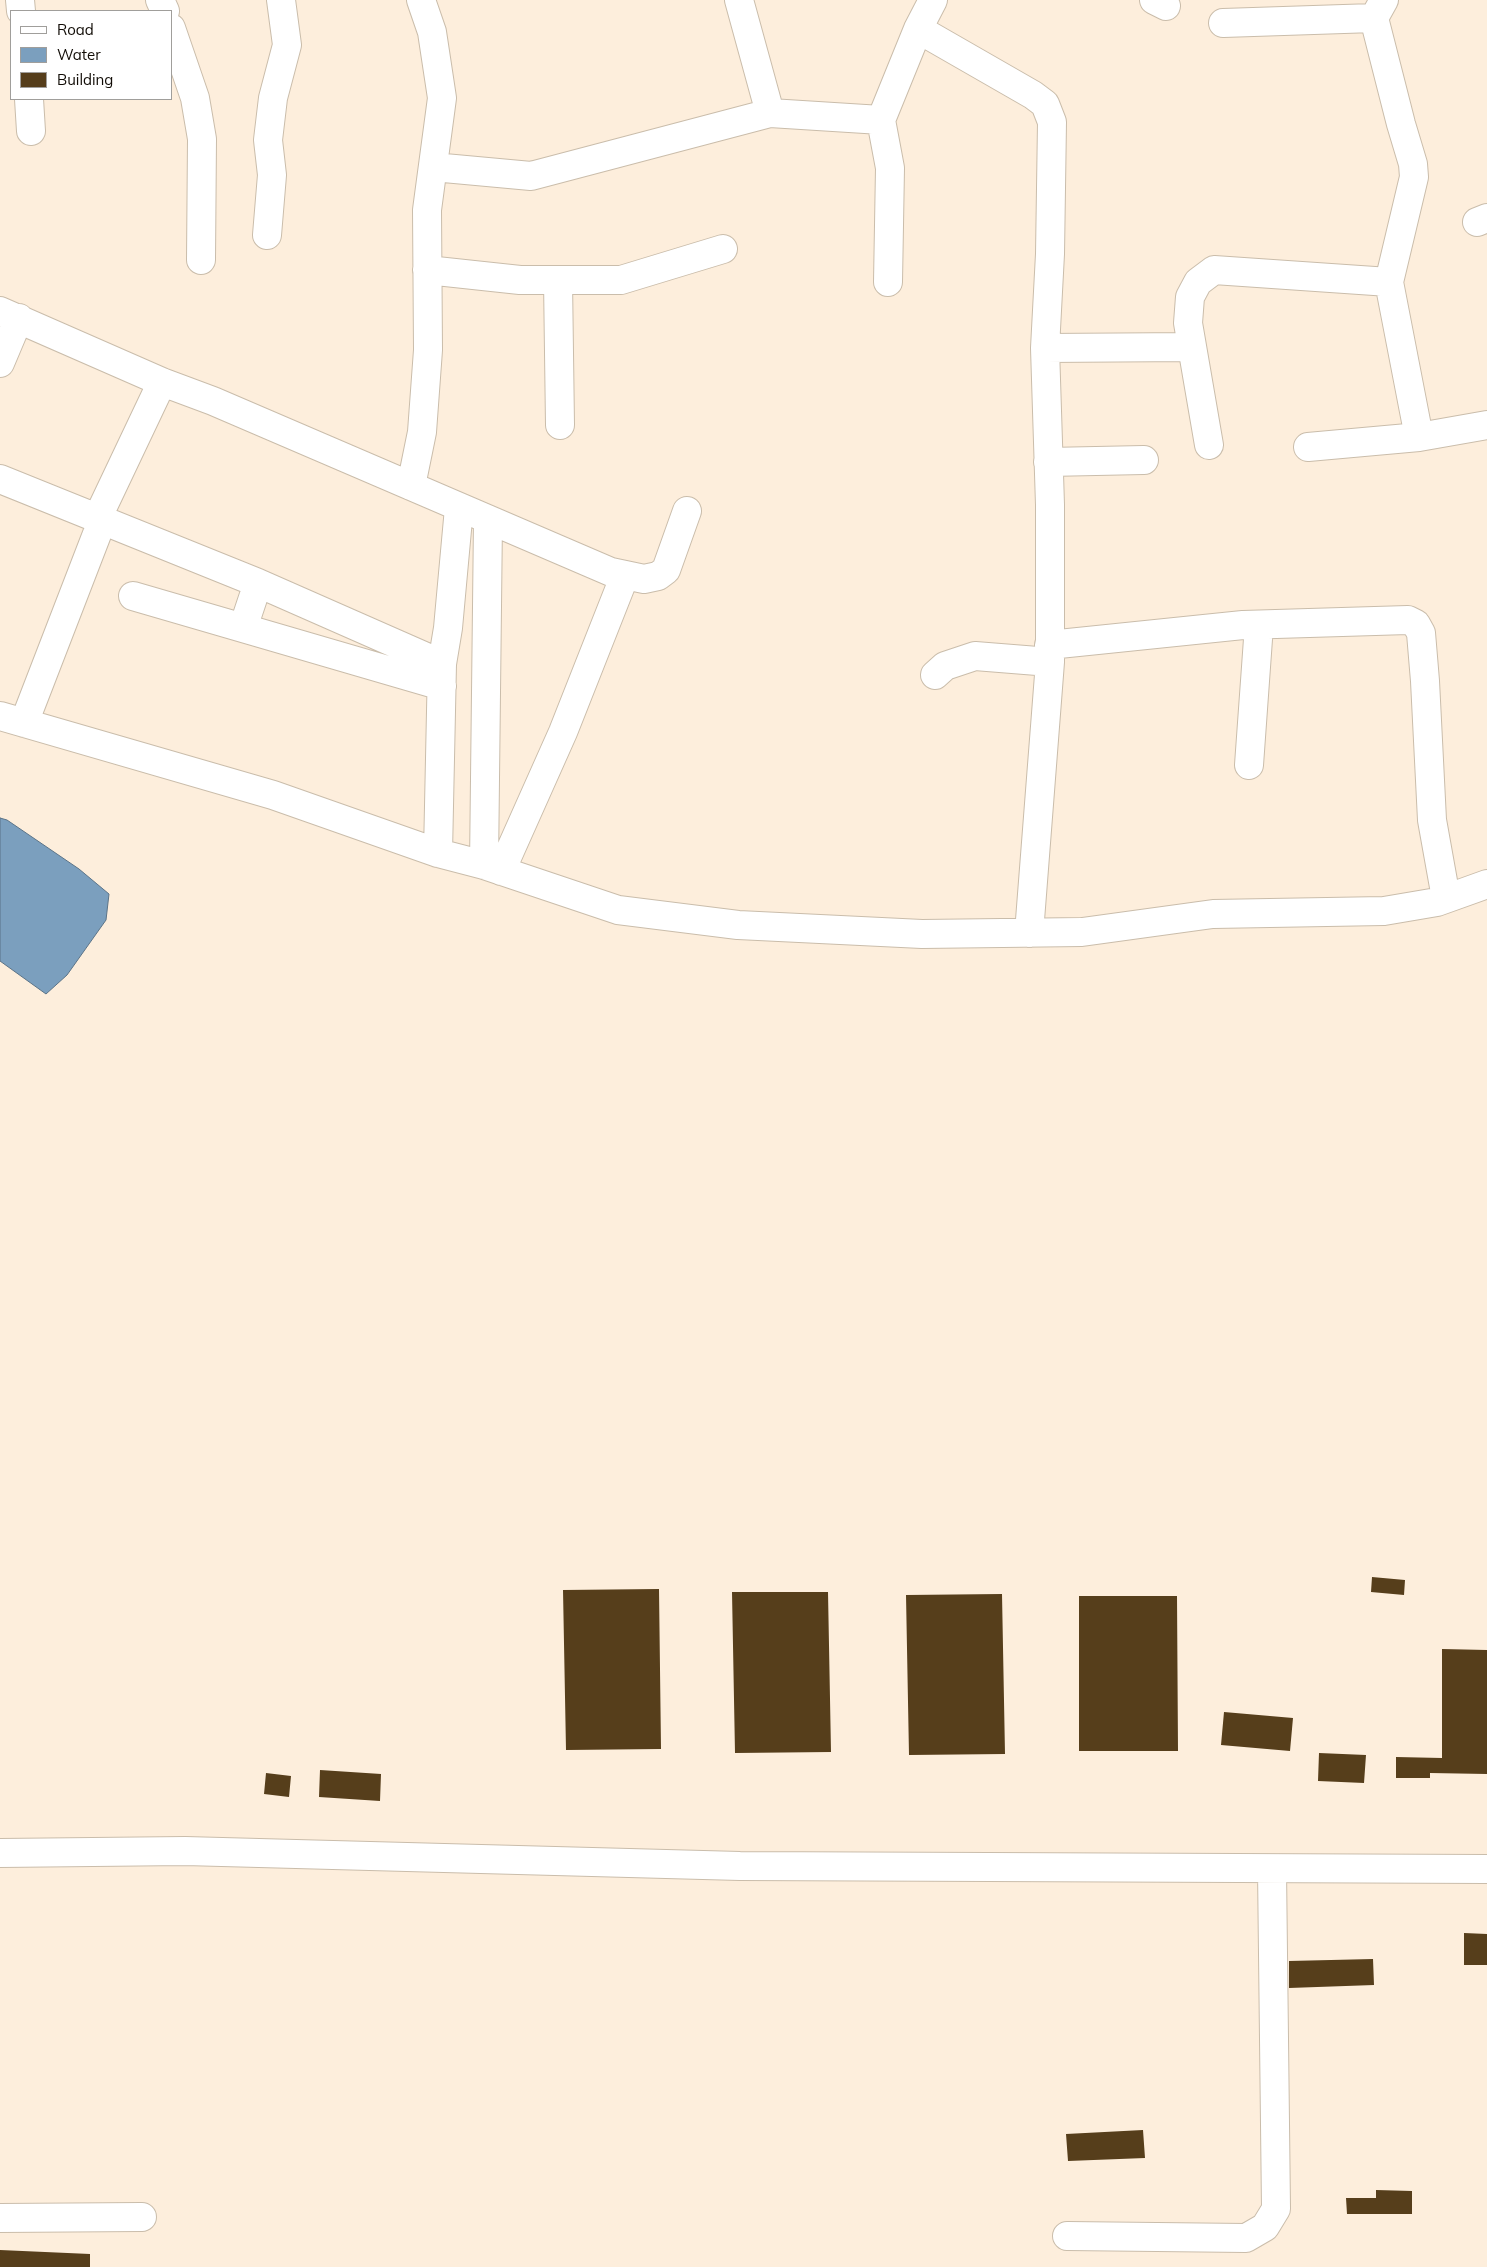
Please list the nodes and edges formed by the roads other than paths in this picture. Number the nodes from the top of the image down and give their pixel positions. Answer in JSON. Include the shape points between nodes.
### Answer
{"nodes":[{"id":1,"x":281,"y":0,"type":"edge"},
{"id":2,"x":421,"y":0,"type":"edge"},
{"id":3,"x":739,"y":0,"type":"edge"},
{"id":4,"x":933,"y":0,"type":"edge"},
{"id":5,"x":1378,"y":9,"type":"edge"},
{"id":6,"x":1223,"y":23,"type":"dead end"},
{"id":7,"x":918,"y":28,"type":"junction"},
{"id":8,"x":172,"y":31,"type":"edge"},
{"id":9,"x":29,"y":100,"type":"edge"},
{"id":10,"x":770,"y":113,"type":"junction"},
{"id":11,"x":881,"y":120,"type":"junction"},
{"id":12,"x":32,"y":131,"type":"dead end"},
{"id":13,"x":433,"y":167,"type":"junction"},
{"id":14,"x":267,"y":236,"type":"dead end"},
{"id":15,"x":723,"y":249,"type":"dead end"},
{"id":16,"x":201,"y":260,"type":"dead end"},
{"id":17,"x":427,"y":270,"type":"junction"},
{"id":18,"x":558,"y":280,"type":"junction"},
{"id":19,"x":888,"y":282,"type":"dead end"},
{"id":20,"x":1390,"y":282,"type":"junction"},
{"id":21,"x":10,"y":315,"type":"edge"},
{"id":22,"x":1192,"y":347,"type":"junction"},
{"id":23,"x":1045,"y":348,"type":"junction"},
{"id":24,"x":0,"y":364,"type":"edge"},
{"id":25,"x":162,"y":382,"type":"junction"},
{"id":26,"x":560,"y":425,"type":"dead end"},
{"id":27,"x":1487,"y":425,"type":"edge"},
{"id":28,"x":1419,"y":436,"type":"junction"},
{"id":29,"x":1209,"y":445,"type":"dead end"},
{"id":30,"x":1308,"y":447,"type":"dead end"},
{"id":31,"x":1144,"y":460,"type":"dead end"},
{"id":32,"x":1048,"y":462,"type":"junction"},
{"id":33,"x":0,"y":479,"type":"edge"},
{"id":34,"x":411,"y":486,"type":"junction"},
{"id":35,"x":459,"y":508,"type":"junction"},
{"id":36,"x":687,"y":510,"type":"dead end"},
{"id":37,"x":100,"y":520,"type":"junction"},
{"id":38,"x":488,"y":520,"type":"junction"},
{"id":39,"x":625,"y":575,"type":"junction"},
{"id":40,"x":258,"y":583,"type":"junction"},
{"id":41,"x":133,"y":596,"type":"dead end"},
{"id":42,"x":1259,"y":625,"type":"junction"},
{"id":43,"x":243,"y":628,"type":"junction"},
{"id":44,"x":1050,"y":653,"type":"junction"},
{"id":45,"x":442,"y":675,"type":"junction"},
{"id":46,"x":935,"y":675,"type":"dead end"},
{"id":47,"x":12,"y":719,"type":"edge"},
{"id":48,"x":1249,"y":765,"type":"dead end"},
{"id":49,"x":438,"y":853,"type":"junction"},
{"id":50,"x":492,"y":868,"type":"junction"},
{"id":51,"x":1487,"y":884,"type":"edge"},
{"id":52,"x":1446,"y":898,"type":"junction"},
{"id":53,"x":1029,"y":933,"type":"junction"},
{"id":54,"x":0,"y":1852,"type":"edge"},
{"id":55,"x":1272,"y":1869,"type":"junction"},
{"id":56,"x":1487,"y":1869,"type":"edge"},
{"id":57,"x":142,"y":2217,"type":"dead end"},
{"id":58,"x":0,"y":2218,"type":"edge"},
{"id":59,"x":1067,"y":2236,"type":"dead end"}],
"edges":[{"from":1,"to":14,"type":"street","via":[[287,45],[273,98],[268,140],[272,175]]},
{"from":2,"to":13,"type":"street","via":[[432,32],[442,98]]},
{"from":3,"to":10,"type":"street"},
{"from":4,"to":7,"type":"street"},
{"from":5,"to":6,"type":"street"},
{"from":5,"to":20,"type":"street","via":[[1401,124],[1413,164],[1410,198]]},
{"from":7,"to":11,"type":"street"},
{"from":7,"to":23,"type":"street","via":[[1045,104],[1052,122]]},
{"from":8,"to":16,"type":"street","via":[[195,98],[202,139]]},
{"from":9,"to":12,"type":"street"},
{"from":10,"to":11,"type":"street"},
{"from":10,"to":13,"type":"street","via":[[530,176]]},
{"from":11,"to":19,"type":"street","via":[[890,168]]},
{"from":13,"to":17,"type":"street","via":[[427,210]]},
{"from":15,"to":18,"type":"street","via":[[621,280]]},
{"from":17,"to":18,"type":"street","via":[[520,280]]},
{"from":17,"to":34,"type":"street","via":[[428,350],[422,432]]},
{"from":18,"to":26,"type":"street"},
{"from":20,"to":22,"type":"street","via":[[1214,270],[1198,282],[1190,297],[1188,323]]},
{"from":20,"to":28,"type":"street"},
{"from":21,"to":24,"type":"street"},
{"from":21,"to":25,"type":"street"},
{"from":22,"to":23,"type":"street"},
{"from":22,"to":29,"type":"street"},
{"from":23,"to":32,"type":"street"},
{"from":25,"to":34,"type":"street"},
{"from":25,"to":37,"type":"street"},
{"from":27,"to":28,"type":"street"},
{"from":28,"to":30,"type":"street"},
{"from":31,"to":32,"type":"street"},
{"from":32,"to":44,"type":"street"},
{"from":33,"to":37,"type":"street"},
{"from":34,"to":35,"type":"street"},
{"from":35,"to":38,"type":"street"},
{"from":35,"to":45,"type":"street"},
{"from":36,"to":39,"type":"street","via":[[666,570],[658,576],[644,579]]},
{"from":37,"to":40,"type":"street"},
{"from":37,"to":47,"type":"street"},
{"from":38,"to":39,"type":"street"},
{"from":38,"to":50,"type":"street"},
{"from":39,"to":50,"type":"street","via":[[563,732]]},
{"from":40,"to":43,"type":"street"},
{"from":40,"to":45,"type":"street"},
{"from":41,"to":43,"type":"street"},
{"from":42,"to":44,"type":"street"},
{"from":42,"to":48,"type":"street"},
{"from":42,"to":52,"type":"street","via":[[1408,620],[1416,624],[1421,633],[1425,681],[1432,820]]},
{"from":43,"to":45,"type":"street"},
{"from":44,"to":46,"type":"street","via":[[975,656],[945,666]]},
{"from":44,"to":53,"type":"street"},
{"from":45,"to":49,"type":"street"},
{"from":47,"to":49,"type":"street","via":[[273,795]]},
{"from":49,"to":50,"type":"street"},
{"from":50,"to":53,"type":"street","via":[[618,910],[738,925],[922,934]]},
{"from":51,"to":52,"type":"street"},
{"from":52,"to":53,"type":"street","via":[[1384,911],[1213,914],[1082,932]]},
{"from":54,"to":55,"type":"street","via":[[185,1851],[740,1866]]},
{"from":55,"to":56,"type":"street"},
{"from":55,"to":59,"type":"street","via":[[1276,2209],[1265,2227],[1246,2238]]},
{"from":57,"to":58,"type":"street"}]}
